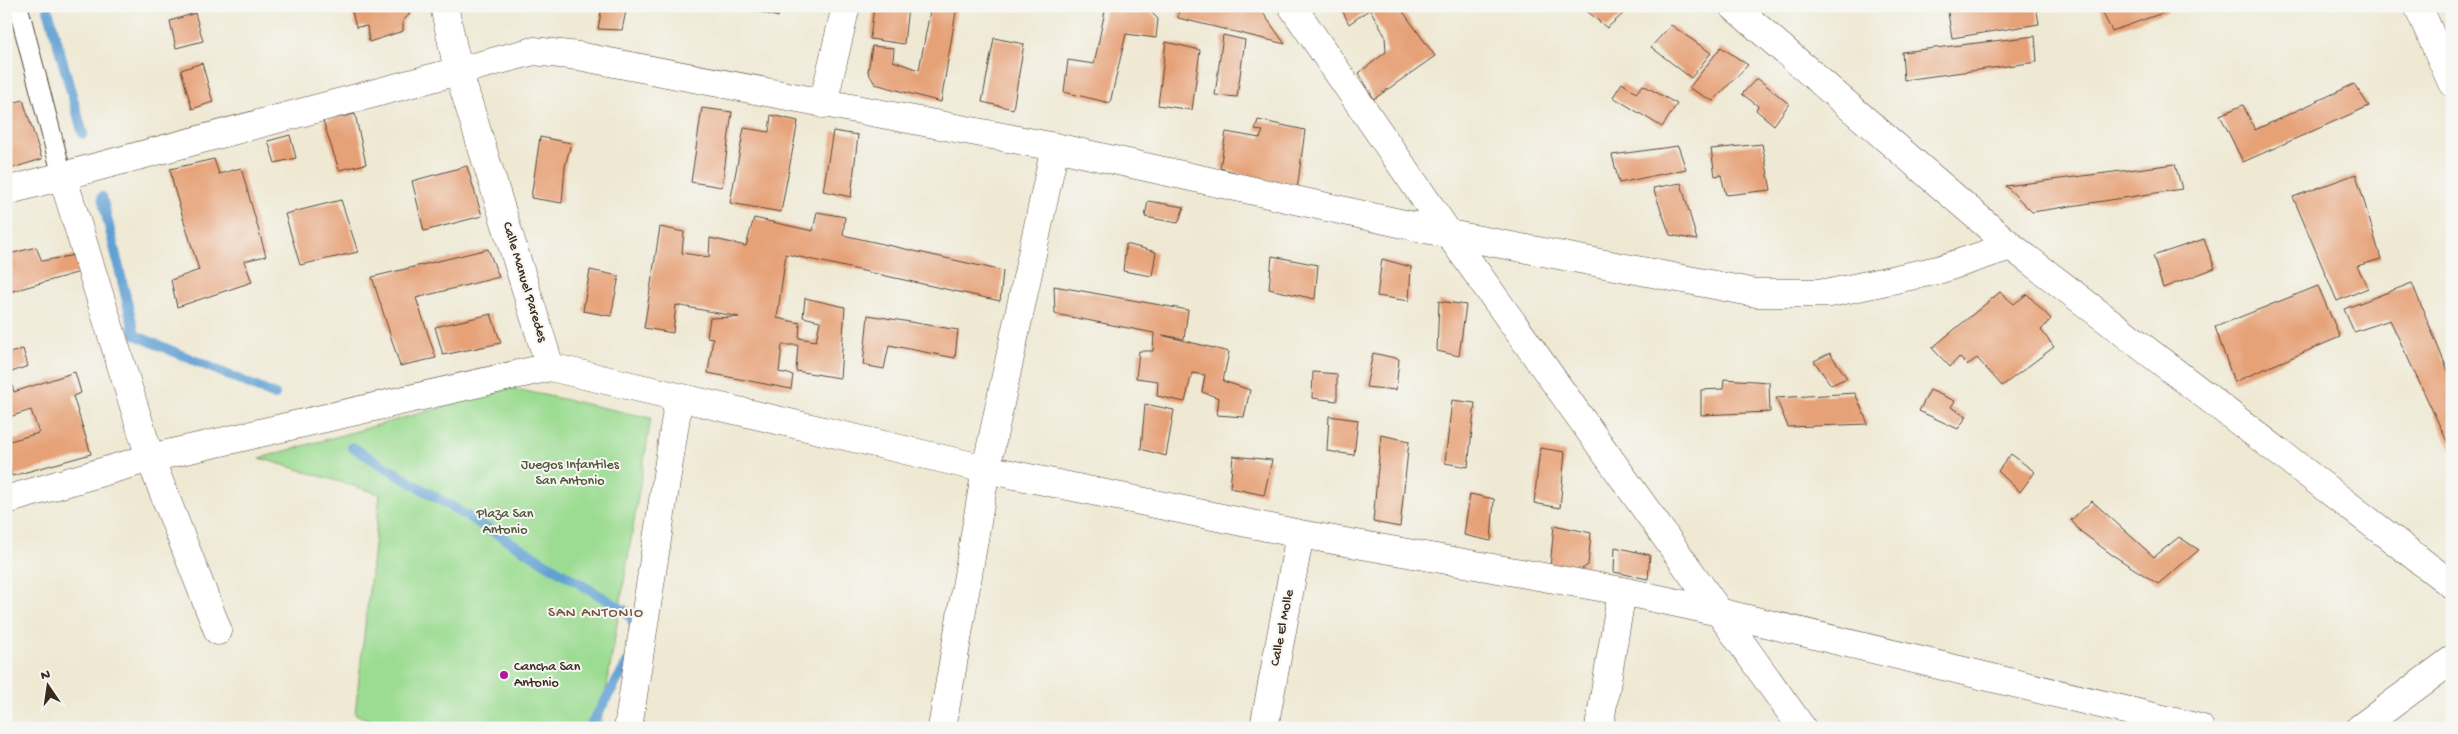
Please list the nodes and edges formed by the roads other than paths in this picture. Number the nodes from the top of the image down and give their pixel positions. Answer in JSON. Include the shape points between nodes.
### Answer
{"nodes":[{"id":1,"x":18,"y":6,"type":"edge"},
{"id":2,"x":444,"y":6,"type":"edge"},
{"id":3,"x":846,"y":6,"type":"edge"},
{"id":4,"x":1292,"y":6,"type":"edge"},
{"id":5,"x":1732,"y":6,"type":"edge"},
{"id":6,"x":2418,"y":6,"type":"edge"},
{"id":7,"x":458,"y":70,"type":"junction"},
{"id":8,"x":2452,"y":84,"type":"edge"},
{"id":9,"x":823,"y":104,"type":"junction"},
{"id":10,"x":1055,"y":147,"type":"junction"},
{"id":11,"x":62,"y":175,"type":"junction"},
{"id":12,"x":6,"y":191,"type":"edge"},
{"id":13,"x":1449,"y":234,"type":"junction"},
{"id":14,"x":2011,"y":246,"type":"junction"},
{"id":15,"x":550,"y":367,"type":"junction"},
{"id":16,"x":679,"y":397,"type":"junction"},
{"id":17,"x":150,"y":458,"type":"junction"},
{"id":18,"x":986,"y":469,"type":"junction"},
{"id":19,"x":6,"y":500,"type":"edge"},
{"id":20,"x":1300,"y":534,"type":"junction"},
{"id":21,"x":2452,"y":585,"type":"edge"},
{"id":22,"x":1622,"y":591,"type":"junction"},
{"id":23,"x":1719,"y":612,"type":"junction"},
{"id":24,"x":218,"y":631,"type":"dead end"},
{"id":25,"x":2452,"y":660,"type":"edge"},
{"id":26,"x":1265,"y":722,"type":"dead end"},
{"id":27,"x":628,"y":728,"type":"edge"},
{"id":28,"x":942,"y":728,"type":"edge"},
{"id":29,"x":1599,"y":728,"type":"edge"},
{"id":30,"x":1802,"y":728,"type":"edge"},
{"id":31,"x":2200,"y":728,"type":"edge"},
{"id":32,"x":2360,"y":728,"type":"edge"}],
"edges":[{"from":1,"to":11,"type":"lane"},
{"from":2,"to":7,"type":"street","name":"Calle Manuel Paredes"},
{"from":3,"to":9,"type":"street"},
{"from":4,"to":13,"type":"street"},
{"from":5,"to":14,"type":"street"},
{"from":6,"to":8,"type":"street"},
{"from":7,"to":9,"type":"street","via":[[534,51],[578,56]]},
{"from":7,"to":11,"type":"street"},
{"from":7,"to":15,"type":"street","name":"Calle Manuel Paredes"},
{"from":9,"to":10,"type":"street"},
{"from":10,"to":13,"type":"street"},
{"from":10,"to":18,"type":"street"},
{"from":11,"to":12,"type":"street"},
{"from":11,"to":17,"type":"street"},
{"from":13,"to":14,"type":"street","via":[[1756,293],[1830,293],[1938,270]]},
{"from":13,"to":23,"type":"street"},
{"from":14,"to":21,"type":"street"},
{"from":15,"to":16,"type":"street"},
{"from":15,"to":17,"type":"street"},
{"from":16,"to":18,"type":"street"},
{"from":16,"to":27,"type":"street"},
{"from":17,"to":19,"type":"street"},
{"from":17,"to":24,"type":"street"},
{"from":18,"to":20,"type":"street"},
{"from":18,"to":28,"type":"street"},
{"from":20,"to":22,"type":"street"},
{"from":20,"to":26,"type":"street","name":"Calle El Molle"},
{"from":22,"to":23,"type":"street"},
{"from":22,"to":29,"type":"street"},
{"from":23,"to":30,"type":"street"},
{"from":23,"to":31,"type":"street"},
{"from":25,"to":32,"type":"street"}]}
